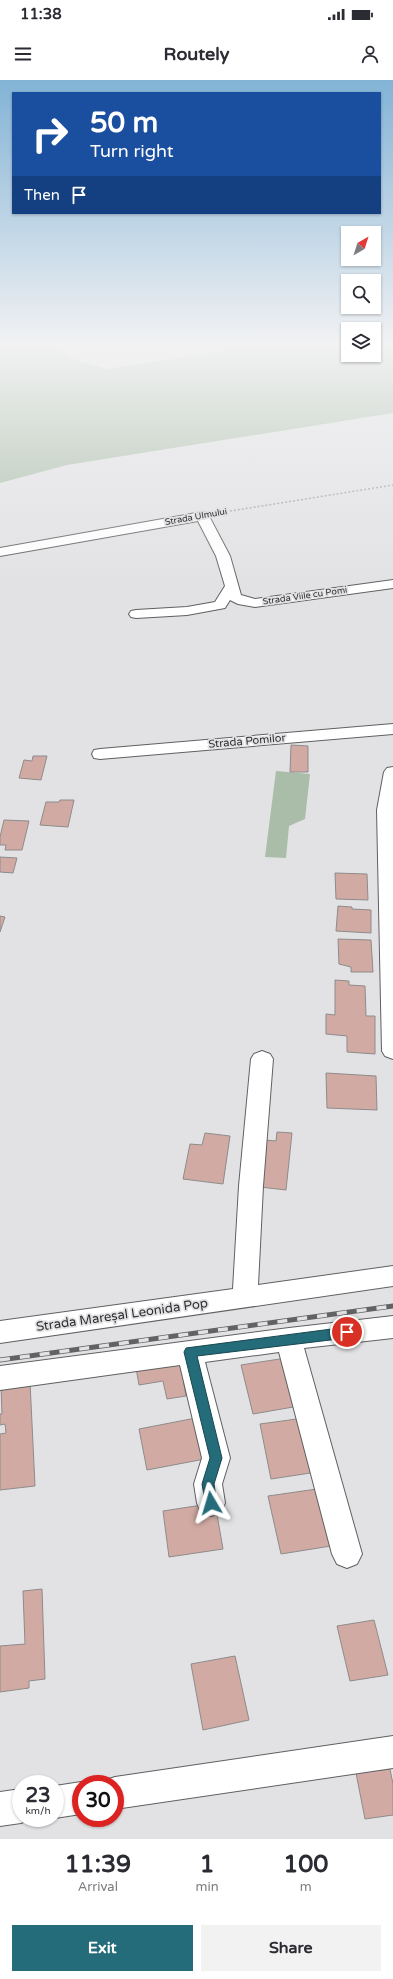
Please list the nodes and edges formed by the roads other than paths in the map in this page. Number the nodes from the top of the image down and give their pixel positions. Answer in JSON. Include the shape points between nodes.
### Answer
{"nodes":[{"id":1,"x":202,"y":516,"type":"joint"},
{"id":2,"x":0,"y":552,"type":"edge"},
{"id":3,"x":393,"y":584,"type":"edge"},
{"id":4,"x":232,"y":586,"type":"junction"},
{"id":5,"x":252,"y":603,"type":"junction"},
{"id":6,"x":220,"y":605,"type":"junction"},
{"id":7,"x":136,"y":614,"type":"dead end"},
{"id":8,"x":393,"y":729,"type":"edge"},
{"id":9,"x":100,"y":754,"type":"dead end"},
{"id":10,"x":393,"y":772,"type":"edge"},
{"id":11,"x":393,"y":1051,"type":"edge"},
{"id":12,"x":262,"y":1058,"type":"dead end"},
{"id":13,"x":393,"y":1276,"type":"edge"},
{"id":14,"x":244,"y":1298,"type":"junction"},
{"id":15,"x":393,"y":1327,"type":"edge"},
{"id":16,"x":0,"y":1332,"type":"edge"},
{"id":17,"x":289,"y":1339,"type":"junction"},
{"id":18,"x":190,"y":1352,"type":"junction"},
{"id":19,"x":0,"y":1378,"type":"edge"},
{"id":20,"x":211,"y":1503,"type":"dead end"},
{"id":21,"x":347,"y":1554,"type":"dead end"},
{"id":22,"x":393,"y":1752,"type":"edge"},
{"id":23,"x":124,"y":1792,"type":"edge"},
{"id":24,"x":12,"y":1807,"type":"edge"},
{"id":25,"x":0,"y":1809,"type":"edge"}],
"edges":[{"from":1,"to":2,"type":"street","name":"Strada Ulmului"},
{"from":1,"to":4,"type":"street","name":"Strada Viile cu Pomi","via":[[223,556]]},
{"from":3,"to":5,"type":"street","name":"Strada Viile cu Pomi"},
{"from":4,"to":5,"type":"street","name":"Strada Viile cu Pomi","via":[[235,597]]},
{"from":4,"to":6,"type":"street"},
{"from":5,"to":6,"type":"street","via":[[230,607]]},
{"from":6,"to":7,"type":"street","via":[[187,611]]},
{"from":8,"to":9,"type":"street","name":"Strada Pomilor"},
{"from":10,"to":11,"type":"street","via":[[386,810]]},
{"from":12,"to":14,"type":"street"},
{"from":13,"to":14,"type":"street","name":"Strada Mareșal Leonida Pop"},
{"from":14,"to":16,"type":"street","name":"Strada Mareșal Leonida Pop"},
{"from":15,"to":17,"type":"street"},
{"from":17,"to":18,"type":"street"},
{"from":17,"to":21,"type":"street"},
{"from":18,"to":19,"type":"street"},
{"from":18,"to":20,"type":"street","via":[[216,1458],[208,1484]]},
{"from":22,"to":23,"type":"street"},
{"from":24,"to":25,"type":"street"}]}
